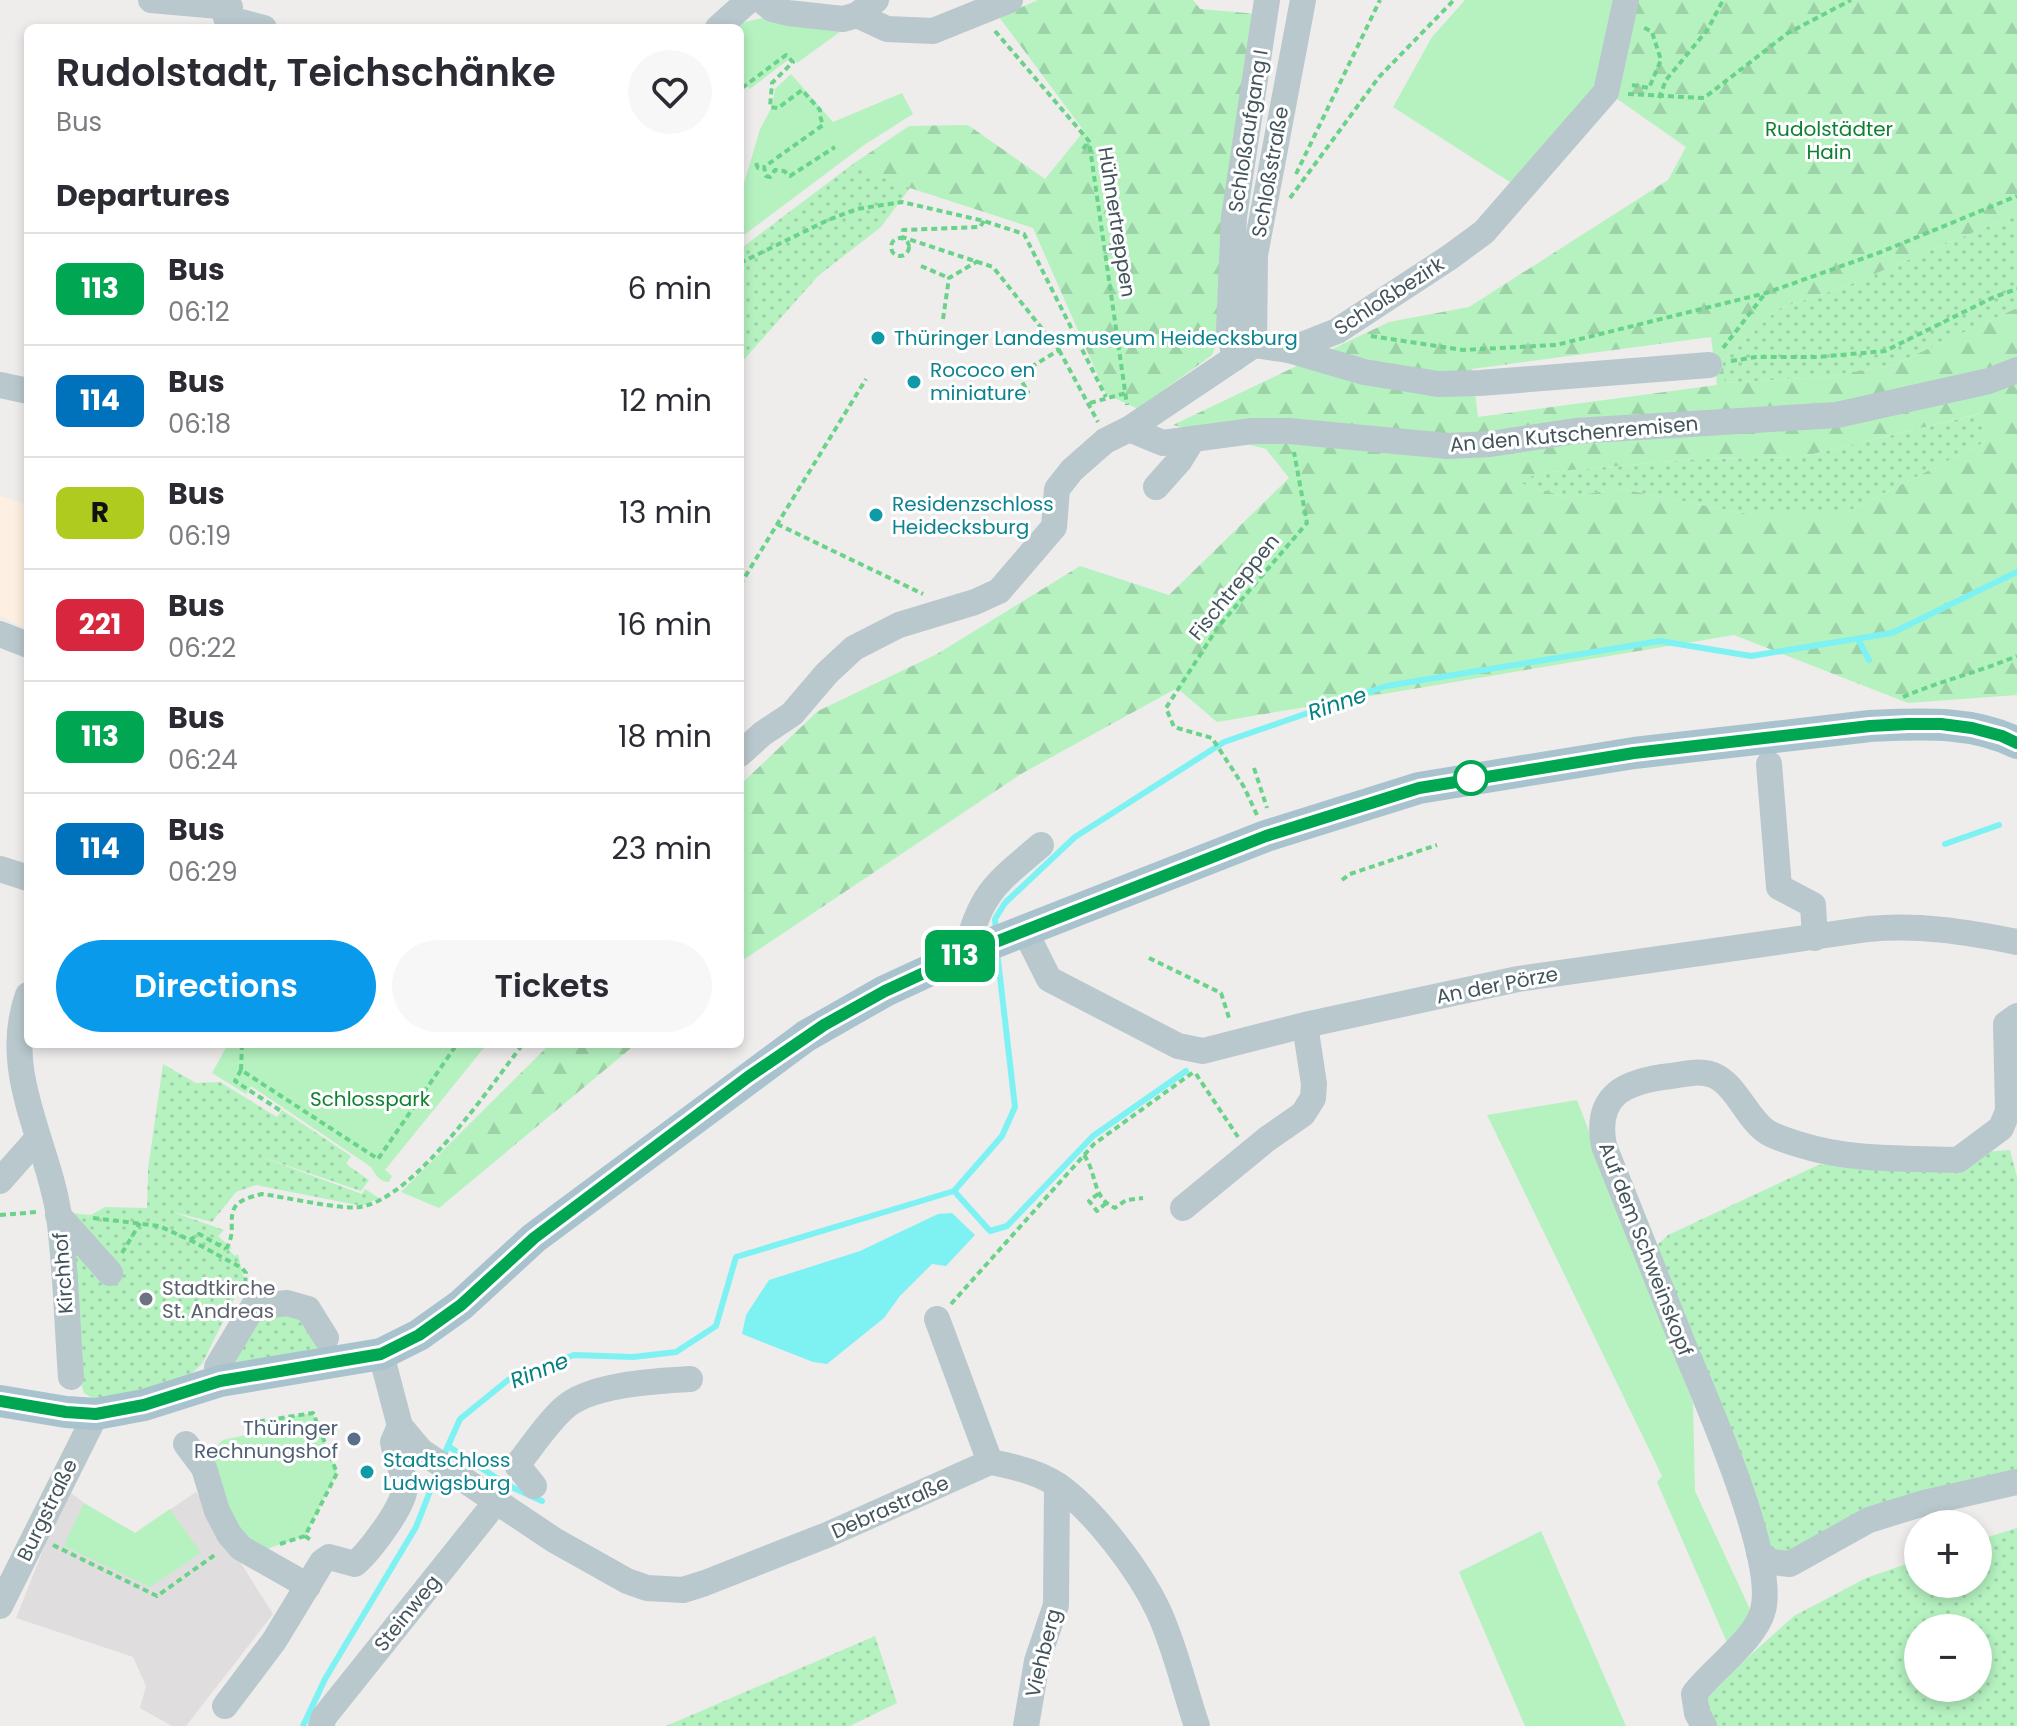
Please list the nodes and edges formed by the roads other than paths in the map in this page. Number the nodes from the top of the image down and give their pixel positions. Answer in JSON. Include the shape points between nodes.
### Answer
{"nodes":[{"id":1,"x":151,"y":0,"type":"edge"},
{"id":2,"x":749,"y":0,"type":"edge"},
{"id":3,"x":761,"y":0,"type":"edge"},
{"id":4,"x":1010,"y":0,"type":"edge"},
{"id":5,"x":1267,"y":0,"type":"edge"},
{"id":6,"x":1303,"y":0,"type":"edge"},
{"id":7,"x":866,"y":8,"type":"edge"},
{"id":8,"x":1624,"y":8,"type":"edge"},
{"id":9,"x":228,"y":13,"type":"edge"},
{"id":10,"x":254,"y":24,"type":"edge"},
{"id":11,"x":722,"y":24,"type":"edge"},
{"id":12,"x":1289,"y":350,"type":"junction"},
{"id":13,"x":1244,"y":351,"type":"junction"},
{"id":14,"x":1709,"y":365,"type":"road end"},
{"id":15,"x":2017,"y":370,"type":"edge"},
{"id":16,"x":0,"y":385,"type":"edge"},
{"id":17,"x":24,"y":390,"type":"edge"},
{"id":18,"x":1129,"y":429,"type":"junction"},
{"id":19,"x":1193,"y":439,"type":"junction"},
{"id":20,"x":1156,"y":487,"type":"dead end"},
{"id":21,"x":0,"y":634,"type":"edge"},
{"id":22,"x":24,"y":643,"type":"edge"},
{"id":23,"x":2017,"y":743,"type":"edge"},
{"id":24,"x":744,"y":750,"type":"edge"},
{"id":25,"x":1769,"y":764,"type":"dead end"},
{"id":26,"x":1041,"y":845,"type":"dead end"},
{"id":27,"x":0,"y":869,"type":"edge"},
{"id":28,"x":24,"y":877,"type":"edge"},
{"id":29,"x":1019,"y":933,"type":"junction"},
{"id":30,"x":1815,"y":938,"type":"junction"},
{"id":31,"x":2017,"y":942,"type":"edge"},
{"id":32,"x":974,"y":950,"type":"junction"},
{"id":33,"x":16,"y":1006,"type":"edge"},
{"id":34,"x":2017,"y":1016,"type":"edge"},
{"id":35,"x":1305,"y":1025,"type":"junction"},
{"id":36,"x":11,"y":1086,"type":"edge"},
{"id":37,"x":37,"y":1139,"type":"junction"},
{"id":38,"x":0,"y":1181,"type":"edge"},
{"id":39,"x":1183,"y":1208,"type":"dead end"},
{"id":40,"x":58,"y":1214,"type":"junction"},
{"id":41,"x":110,"y":1273,"type":"road end"},
{"id":42,"x":944,"y":1312,"type":"road end"},
{"id":43,"x":326,"y":1338,"type":"dead end"},
{"id":44,"x":381,"y":1354,"type":"junction"},
{"id":45,"x":71,"y":1377,"type":"dead end"},
{"id":46,"x":690,"y":1379,"type":"dead end"},
{"id":47,"x":220,"y":1381,"type":"junction"},
{"id":48,"x":0,"y":1401,"type":"edge"},
{"id":49,"x":96,"y":1414,"type":"junction"},
{"id":50,"x":400,"y":1426,"type":"junction"},
{"id":51,"x":186,"y":1444,"type":"dead end"},
{"id":52,"x":990,"y":1462,"type":"junction"},
{"id":53,"x":2017,"y":1482,"type":"edge"},
{"id":54,"x":1057,"y":1485,"type":"junction"},
{"id":55,"x":534,"y":1486,"type":"dead end"},
{"id":56,"x":496,"y":1502,"type":"junction"},
{"id":57,"x":1759,"y":1553,"type":"junction"},
{"id":58,"x":308,"y":1586,"type":"junction"},
{"id":59,"x":0,"y":1606,"type":"edge"},
{"id":60,"x":225,"y":1706,"type":"dead end"},
{"id":61,"x":321,"y":1726,"type":"edge"},
{"id":62,"x":1026,"y":1726,"type":"edge"},
{"id":63,"x":1197,"y":1726,"type":"edge"},
{"id":64,"x":1704,"y":1726,"type":"edge"}],
"edges":[{"from":1,"to":9,"type":"street"},
{"from":2,"to":11,"type":"street"},
{"from":3,"to":7,"type":"street","via":[[788,13],[843,19]]},
{"from":4,"to":7,"type":"street","via":[[933,31],[887,29]]},
{"from":5,"to":13,"type":"street","name":"Schloßaufgang I","via":[[1234,217],[1229,330]]},
{"from":6,"to":13,"type":"street","name":"Schloßstraße","via":[[1255,255]]},
{"from":8,"to":12,"type":"street","name":"Schloßbezirk","via":[[1606,92],[1484,232],[1337,331]]},
{"from":9,"to":10,"type":"street"},
{"from":12,"to":13,"type":"street","name":"Schloßbezirk"},
{"from":12,"to":14,"type":"street","via":[[1364,372],[1438,384]]},
{"from":13,"to":18,"type":"street"},
{"from":15,"to":19,"type":"street","name":"An den Kutschenremisen","via":[[1837,415],[1575,431],[1448,446],[1289,431]]},
{"from":16,"to":17,"type":"street"},
{"from":18,"to":19,"type":"street","name":"An den Kutschenremisen","via":[[1163,443]]},
{"from":18,"to":24,"type":"street","via":[[1105,441],[1072,470],[1057,489],[1054,527],[999,591],[899,625],[854,648],[792,714]]},
{"from":19,"to":20,"type":"street"},
{"from":21,"to":22,"type":"street"},
{"from":23,"to":29,"type":"main road","via":[[1941,724],[1870,726],[1464,779],[1406,791],[1276,833]]},
{"from":25,"to":30,"type":"street","via":[[1779,887],[1813,905]]},
{"from":26,"to":32,"type":"street","via":[[985,897],[974,919]]},
{"from":27,"to":28,"type":"street"},
{"from":29,"to":32,"type":"main road"},
{"from":29,"to":35,"type":"street","name":"An der Pörze","via":[[1049,979],[1178,1046],[1203,1051]]},
{"from":30,"to":31,"type":"street","name":"An der Pörze","via":[[1898,926]]},
{"from":30,"to":35,"type":"street","name":"An der Pörze","via":[[1518,979]]},
{"from":32,"to":44,"type":"main road","via":[[885,991],[806,1036],[534,1238],[461,1305]]},
{"from":33,"to":36,"type":"street","via":[[17,1062]]},
{"from":34,"to":57,"type":"street","name":"Auf dem Schweinskopf","via":[[2006,1024],[2008,1111],[2001,1128],[1958,1160],[1830,1154],[1766,1131],[1726,1084],[1702,1072],[1646,1079],[1617,1091],[1605,1107],[1600,1127],[1604,1146],[1732,1466]]},
{"from":35,"to":39,"type":"street","via":[[1314,1084],[1303,1114]]},
{"from":36,"to":37,"type":"street"},
{"from":37,"to":38,"type":"street"},
{"from":37,"to":40,"type":"street"},
{"from":40,"to":41,"type":"street"},
{"from":40,"to":45,"type":"street","name":"Kirchhof"},
{"from":42,"to":52,"type":"street"},
{"from":43,"to":47,"type":"street","via":[[308,1309],[287,1303],[253,1307],[217,1367]]},
{"from":44,"to":47,"type":"main road"},
{"from":44,"to":50,"type":"street"},
{"from":46,"to":55,"type":"street","via":[[641,1382],[565,1406],[517,1465]]},
{"from":47,"to":49,"type":"main road"},
{"from":48,"to":49,"type":"main road"},
{"from":49,"to":59,"type":"street","name":"Burgstraße"},
{"from":50,"to":56,"type":"street","name":"Debrastraße","via":[[421,1451]]},
{"from":50,"to":58,"type":"street","via":[[393,1442],[405,1485],[403,1498],[365,1556],[355,1564],[329,1557]]},
{"from":51,"to":58,"type":"street","via":[[204,1468],[217,1511],[241,1548]]},
{"from":52,"to":54,"type":"street"},
{"from":52,"to":56,"type":"street","name":"Debrastraße","via":[[827,1535],[683,1590],[627,1581]]},
{"from":53,"to":57,"type":"street","via":[[1869,1520],[1790,1564],[1771,1562]]},
{"from":54,"to":62,"type":"street","name":"Viehberg","via":[[1056,1605],[1037,1661]]},
{"from":54,"to":63,"type":"street","via":[[1110,1538],[1141,1580],[1159,1612]]},
{"from":56,"to":61,"type":"street","name":"Steinweg"},
{"from":57,"to":64,"type":"street","name":"Auf dem Schweinskopf","via":[[1766,1597],[1762,1615],[1694,1694]]},
{"from":58,"to":60,"type":"street"}]}
